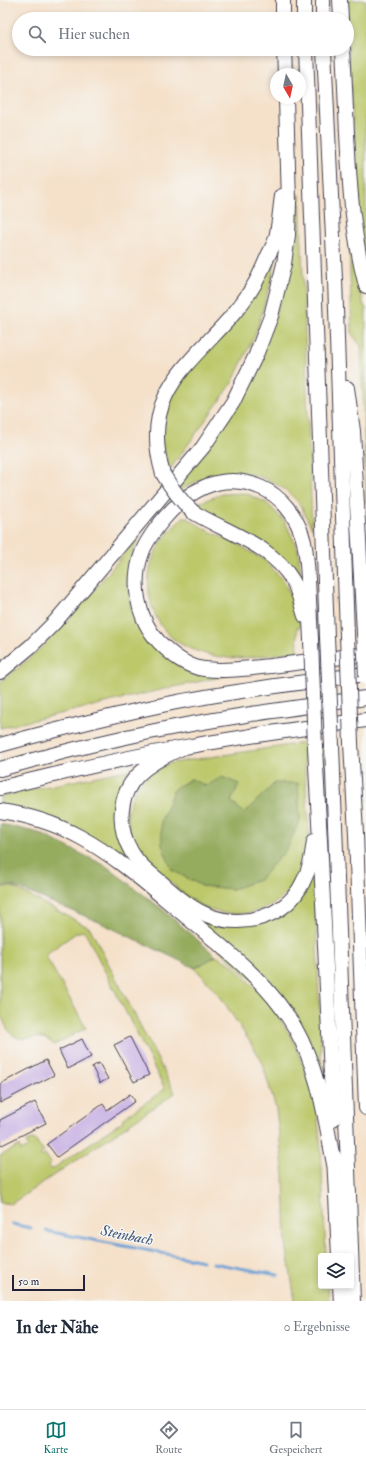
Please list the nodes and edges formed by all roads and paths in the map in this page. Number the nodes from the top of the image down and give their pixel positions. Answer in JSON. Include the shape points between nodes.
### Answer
{"nodes":[{"id":1,"x":283,"y":0,"type":"edge"},
{"id":2,"x":304,"y":0,"type":"edge"},
{"id":3,"x":323,"y":0,"type":"edge"},
{"id":4,"x":340,"y":0,"type":"edge"},
{"id":5,"x":283,"y":12,"type":"edge"},
{"id":6,"x":304,"y":12,"type":"edge"},
{"id":7,"x":323,"y":12,"type":"edge"},
{"id":8,"x":341,"y":12,"type":"edge"},
{"id":9,"x":284,"y":56,"type":"edge"},
{"id":10,"x":306,"y":56,"type":"edge"},
{"id":11,"x":324,"y":56,"type":"edge"},
{"id":12,"x":343,"y":56,"type":"edge"},
{"id":13,"x":285,"y":68,"type":"edge"},
{"id":14,"x":286,"y":104,"type":"edge"},
{"id":15,"x":287,"y":156,"type":"junction"},
{"id":16,"x":335,"y":279,"type":"junction"},
{"id":17,"x":366,"y":286,"type":"edge"},
{"id":18,"x":366,"y":544,"type":"edge"},
{"id":19,"x":361,"y":561,"type":"junction"},
{"id":20,"x":311,"y":640,"type":"junction"},
{"id":21,"x":366,"y":654,"type":"edge"},
{"id":22,"x":366,"y":668,"type":"edge"},
{"id":23,"x":0,"y":672,"type":"edge"},
{"id":24,"x":366,"y":675,"type":"edge"},
{"id":25,"x":298,"y":683,"type":"junction"},
{"id":26,"x":366,"y":698,"type":"edge"},
{"id":27,"x":366,"y":720,"type":"edge"},
{"id":28,"x":0,"y":744,"type":"edge"},
{"id":29,"x":182,"y":748,"type":"junction"},
{"id":30,"x":0,"y":769,"type":"edge"},
{"id":31,"x":0,"y":788,"type":"edge"},
{"id":32,"x":318,"y":809,"type":"junction"},
{"id":33,"x":0,"y":811,"type":"edge"},
{"id":34,"x":366,"y":1108,"type":"edge"},
{"id":35,"x":334,"y":1164,"type":"junction"},
{"id":36,"x":339,"y":1253,"type":"edge"},
{"id":37,"x":340,"y":1289,"type":"edge"},
{"id":38,"x":341,"y":1301,"type":"edge"},
{"id":39,"x":354,"y":1301,"type":"edge"}],
"edges":[{"from":1,"to":5,"type":"highway"},
{"from":2,"to":6,"type":"highway"},
{"from":3,"to":7,"type":"highway"},
{"from":4,"to":8,"type":"highway"},
{"from":9,"to":13,"type":"highway"},
{"from":10,"to":39,"type":"highway","bridge":true},
{"from":11,"to":16,"type":"highway"},
{"from":12,"to":17,"type":"highway","via":[[352,216]]},
{"from":14,"to":15,"type":"highway"},
{"from":15,"to":20,"type":"highway","bridge":true,"via":[[276,239],[259,276],[226,324],[172,382],[161,406],[156,441],[163,474],[181,501],[208,521],[249,540],[285,570],[296,589]]},
{"from":15,"to":23,"type":"highway","via":[[289,202],[284,264],[271,316],[256,355],[233,402],[203,448],[55,622]]},
{"from":16,"to":19,"type":"highway","via":[[342,303],[344,360],[353,431]]},
{"from":16,"to":34,"type":"highway","bridge":true},
{"from":18,"to":19,"type":"highway"},
{"from":19,"to":24,"type":"highway","bridge":true},
{"from":20,"to":21,"type":"highway","via":[[304,543],[287,507],[276,496],[248,482],[224,481],[203,487],[175,505],[146,543],[136,578],[136,590],[148,628],[155,638],[182,661],[204,669],[234,670]]},
{"from":20,"to":32,"type":"highway","bridge":true},
{"from":22,"to":25,"type":"highway"},
{"from":24,"to":25,"type":"highway"},
{"from":25,"to":28,"type":"highway","via":[[137,710]]},
{"from":26,"to":30,"type":"highway","via":[[150,732]]},
{"from":27,"to":29,"type":"highway"},
{"from":29,"to":31,"type":"highway"},
{"from":29,"to":32,"type":"highway","via":[[152,764],[132,782],[122,804],[121,819],[125,839],[139,863],[196,910],[207,915],[233,922],[251,920],[271,914],[290,900],[303,883],[312,860]]},
{"from":32,"to":35,"type":"highway"},
{"from":33,"to":35,"type":"highway","via":[[56,826],[103,851],[257,977],[287,1015],[311,1061],[320,1090]]},
{"from":35,"to":36,"type":"highway"},
{"from":37,"to":38,"type":"highway"}]}
